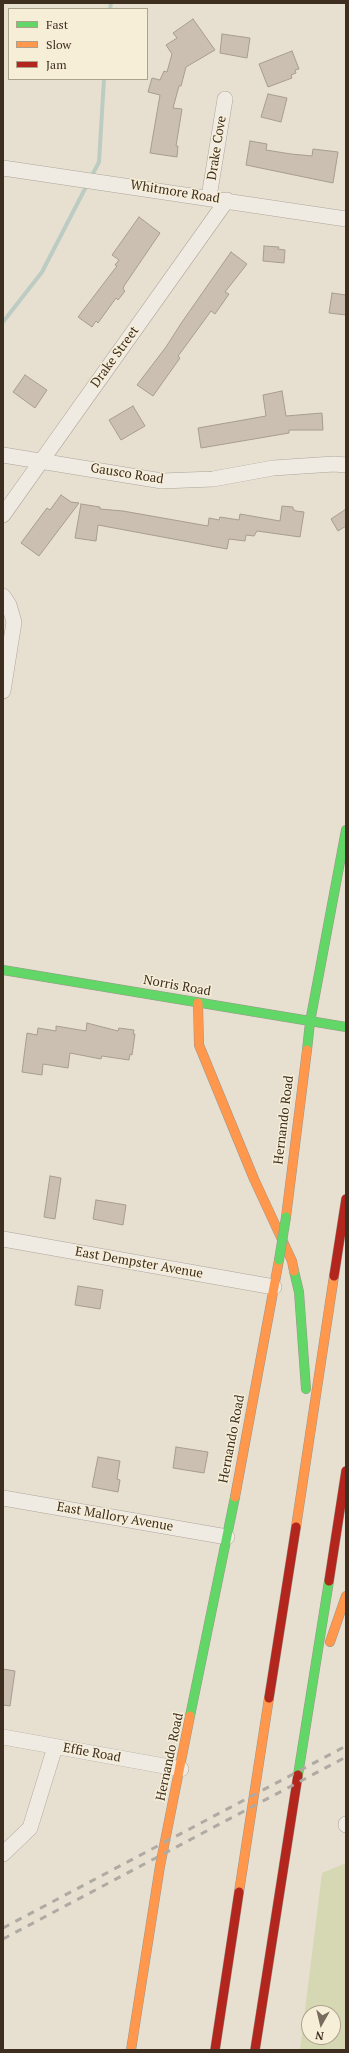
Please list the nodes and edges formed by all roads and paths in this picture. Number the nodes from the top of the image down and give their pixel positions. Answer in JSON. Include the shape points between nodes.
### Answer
{"nodes":[{"id":1,"x":225,"y":99,"type":"dead end"},
{"id":2,"x":3,"y":168,"type":"edge"},
{"id":3,"x":209,"y":197,"type":"junction"},
{"id":4,"x":227,"y":200,"type":"junction"},
{"id":5,"x":346,"y":219,"type":"edge"},
{"id":6,"x":3,"y":455,"type":"edge"},
{"id":7,"x":41,"y":461,"type":"junction"},
{"id":8,"x":346,"y":465,"type":"edge"},
{"id":9,"x":3,"y":515,"type":"edge"},
{"id":10,"x":3,"y":596,"type":"edge"},
{"id":11,"x":3,"y":691,"type":"edge"},
{"id":12,"x":346,"y":830,"type":"edge"},
{"id":13,"x":3,"y":970,"type":"edge"},
{"id":14,"x":198,"y":1003,"type":"junction"},
{"id":15,"x":310,"y":1022,"type":"junction"},
{"id":16,"x":346,"y":1027,"type":"edge"},
{"id":17,"x":346,"y":1199,"type":"edge"},
{"id":18,"x":3,"y":1239,"type":"edge"},
{"id":19,"x":274,"y":1287,"type":"junction"},
{"id":20,"x":308,"y":1443,"type":"junction"},
{"id":21,"x":346,"y":1472,"type":"edge"},
{"id":22,"x":3,"y":1498,"type":"edge"},
{"id":23,"x":227,"y":1537,"type":"junction"},
{"id":24,"x":346,"y":1596,"type":"edge"},
{"id":25,"x":311,"y":1700,"type":"junction"},
{"id":26,"x":3,"y":1738,"type":"edge"},
{"id":27,"x":55,"y":1747,"type":"junction"},
{"id":28,"x":181,"y":1768,"type":"junction"},
{"id":29,"x":3,"y":1854,"type":"edge"},
{"id":30,"x":131,"y":2050,"type":"edge"},
{"id":31,"x":215,"y":2050,"type":"edge"},
{"id":32,"x":255,"y":2050,"type":"edge"}],
"edges":[{"from":1,"to":3,"type":"street","name":"Drake Cove"},
{"from":2,"to":3,"type":"street","name":"Whitmore Road"},
{"from":3,"to":4,"type":"street","name":"Whitmore Road"},
{"from":4,"to":5,"type":"street","name":"Whitmore Road"},
{"from":4,"to":7,"type":"street","name":"Drake Street"},
{"from":6,"to":7,"type":"street","name":"Gausco Road"},
{"from":7,"to":8,"type":"street","name":"Gausco Road","via":[[162,481],[213,479],[273,468]]},
{"from":7,"to":9,"type":"street","name":"Drake Street"},
{"from":10,"to":11,"type":"street","via":[[10,605],[14,622]]},
{"from":12,"to":15,"type":"main road","name":"Hernando Road"},
{"from":13,"to":14,"type":"main road","name":"Norris Road"},
{"from":14,"to":15,"type":"main road","name":"Norris Road"},
{"from":14,"to":20,"type":"main road","via":[[199,1045],[254,1179],[292,1261],[299,1292],[305,1353]]},
{"from":15,"to":16,"type":"main road","name":"Norris Road"},
{"from":15,"to":19,"type":"main road","name":"Hernando Road","bridge":true,"via":[[286,1217]]},
{"from":17,"to":20,"type":"main road"},
{"from":18,"to":19,"type":"street","name":"East Dempster Avenue"},
{"from":19,"to":23,"type":"main road","name":"Hernando Road"},
{"from":20,"to":31,"type":"main road"},
{"from":21,"to":25,"type":"main road"},
{"from":22,"to":23,"type":"street","name":"East Mallory Avenue"},
{"from":23,"to":28,"type":"main road","name":"Hernando Road"},
{"from":24,"to":25,"type":"main road"},
{"from":25,"to":32,"type":"main road","via":[[287,1835]]},
{"from":26,"to":27,"type":"street","name":"Effie Road"},
{"from":27,"to":28,"type":"street","name":"Effie Road"},
{"from":27,"to":29,"type":"street","via":[[30,1828]]},
{"from":28,"to":30,"type":"main road","name":"Hernando Road","via":[[160,1866]]}]}
